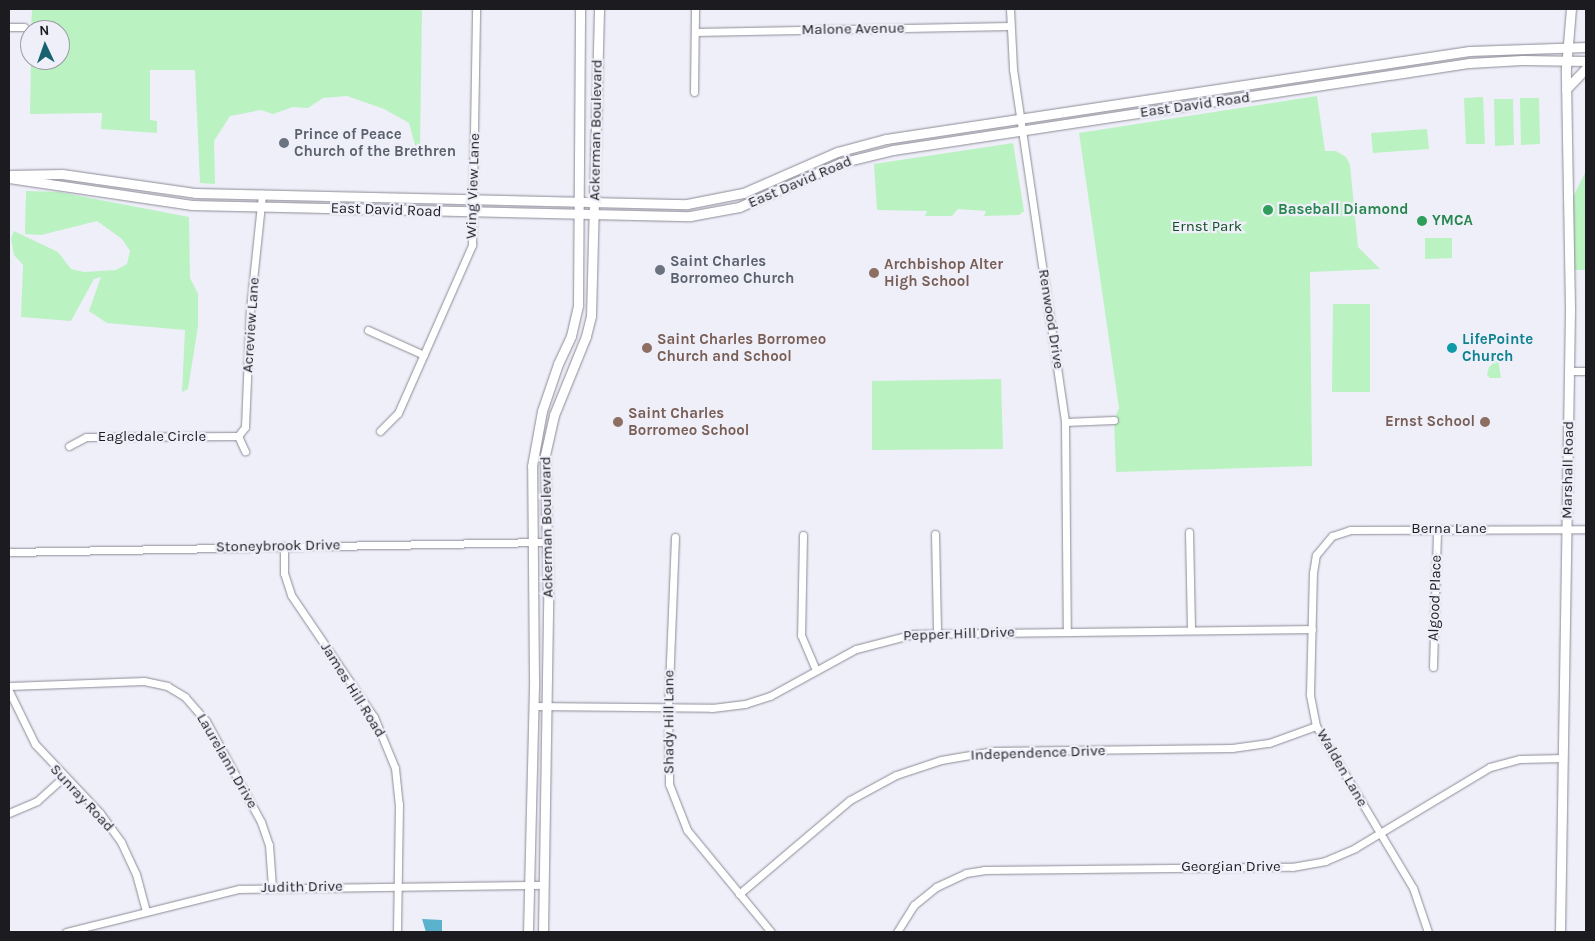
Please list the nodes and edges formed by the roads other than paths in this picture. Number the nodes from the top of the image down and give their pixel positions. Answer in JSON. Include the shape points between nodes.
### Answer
{"nodes":[{"id":1,"x":476,"y":9,"type":"edge"},
{"id":2,"x":580,"y":9,"type":"edge"},
{"id":3,"x":599,"y":9,"type":"edge"},
{"id":4,"x":695,"y":9,"type":"edge"},
{"id":5,"x":1010,"y":9,"type":"edge"},
{"id":6,"x":1571,"y":9,"type":"edge"},
{"id":7,"x":1010,"y":26,"type":"junction"},
{"id":8,"x":695,"y":32,"type":"junction"},
{"id":9,"x":1569,"y":47,"type":"junction"},
{"id":10,"x":1586,"y":47,"type":"edge"},
{"id":11,"x":1567,"y":60,"type":"junction"},
{"id":12,"x":1586,"y":61,"type":"edge"},
{"id":13,"x":1586,"y":68,"type":"edge"},
{"id":14,"x":1246,"y":85,"type":"junction"},
{"id":15,"x":1566,"y":89,"type":"junction"},
{"id":16,"x":694,"y":92,"type":"dead end"},
{"id":17,"x":1248,"y":98,"type":"junction"},
{"id":18,"x":1020,"y":119,"type":"junction"},
{"id":19,"x":1022,"y":131,"type":"junction"},
{"id":20,"x":9,"y":176,"type":"edge"},
{"id":21,"x":206,"y":193,"type":"junction"},
{"id":22,"x":262,"y":194,"type":"junction"},
{"id":23,"x":475,"y":200,"type":"junction"},
{"id":24,"x":578,"y":202,"type":"junction"},
{"id":25,"x":595,"y":202,"type":"junction"},
{"id":26,"x":259,"y":208,"type":"junction"},
{"id":27,"x":474,"y":213,"type":"junction"},
{"id":28,"x":580,"y":216,"type":"junction"},
{"id":29,"x":594,"y":216,"type":"junction"},
{"id":30,"x":368,"y":330,"type":"dead end"},
{"id":31,"x":424,"y":355,"type":"junction"},
{"id":32,"x":1570,"y":371,"type":"junction"},
{"id":33,"x":1586,"y":371,"type":"edge"},
{"id":34,"x":1114,"y":420,"type":"dead end"},
{"id":35,"x":1065,"y":422,"type":"junction"},
{"id":36,"x":380,"y":431,"type":"dead end"},
{"id":37,"x":238,"y":436,"type":"junction"},
{"id":38,"x":69,"y":446,"type":"dead end"},
{"id":39,"x":245,"y":451,"type":"dead end"},
{"id":40,"x":1437,"y":529,"type":"junction"},
{"id":41,"x":1567,"y":529,"type":"junction"},
{"id":42,"x":1586,"y":529,"type":"edge"},
{"id":43,"x":1189,"y":532,"type":"dead end"},
{"id":44,"x":934,"y":534,"type":"dead end"},
{"id":45,"x":803,"y":535,"type":"dead end"},
{"id":46,"x":1332,"y":536,"type":"joint"},
{"id":47,"x":675,"y":537,"type":"dead end"},
{"id":48,"x":532,"y":542,"type":"junction"},
{"id":49,"x":546,"y":542,"type":"junction"},
{"id":50,"x":284,"y":546,"type":"junction"},
{"id":51,"x":9,"y":552,"type":"edge"},
{"id":52,"x":1312,"y":629,"type":"junction"},
{"id":53,"x":1191,"y":630,"type":"junction"},
{"id":54,"x":1067,"y":632,"type":"junction"},
{"id":55,"x":937,"y":633,"type":"junction"},
{"id":56,"x":1433,"y":667,"type":"dead end"},
{"id":57,"x":816,"y":670,"type":"junction"},
{"id":58,"x":9,"y":686,"type":"edge"},
{"id":59,"x":9,"y":691,"type":"edge"},
{"id":60,"x":533,"y":706,"type":"junction"},
{"id":61,"x":546,"y":707,"type":"junction"},
{"id":62,"x":668,"y":708,"type":"junction"},
{"id":63,"x":1316,"y":726,"type":"junction"},
{"id":64,"x":1563,"y":758,"type":"junction"},
{"id":65,"x":64,"y":777,"type":"junction"},
{"id":66,"x":9,"y":813,"type":"edge"},
{"id":67,"x":1380,"y":832,"type":"junction"},
{"id":68,"x":530,"y":885,"type":"junction"},
{"id":69,"x":544,"y":885,"type":"junction"},
{"id":70,"x":397,"y":886,"type":"junction"},
{"id":71,"x":272,"y":887,"type":"junction"},
{"id":72,"x":739,"y":894,"type":"junction"},
{"id":73,"x":146,"y":910,"type":"junction"},
{"id":74,"x":66,"y":932,"type":"edge"},
{"id":75,"x":397,"y":932,"type":"edge"},
{"id":76,"x":528,"y":932,"type":"edge"},
{"id":77,"x":543,"y":932,"type":"edge"},
{"id":78,"x":771,"y":932,"type":"edge"},
{"id":79,"x":897,"y":932,"type":"edge"},
{"id":80,"x":1428,"y":932,"type":"edge"},
{"id":81,"x":1560,"y":932,"type":"edge"}],
"edges":[{"from":1,"to":23,"type":"street","name":"Wing View Lane"},
{"from":2,"to":24,"type":"street","name":"Ackerman Boulevard"},
{"from":3,"to":25,"type":"street","name":"Ackerman Boulevard"},
{"from":4,"to":8,"type":"street"},
{"from":5,"to":7,"type":"street","name":"Renwood Drive"},
{"from":6,"to":9,"type":"street","name":"Marshall Road"},
{"from":7,"to":8,"type":"street","name":"Malone Avenue"},
{"from":7,"to":18,"type":"street","name":"Renwood Drive"},
{"from":8,"to":16,"type":"street"},
{"from":9,"to":10,"type":"street","name":"East David Road"},
{"from":9,"to":11,"type":"street","name":"Marshall Road"},
{"from":9,"to":14,"type":"street","name":"East David Road","via":[[1468,51]]},
{"from":11,"to":12,"type":"street","name":"East David Road"},
{"from":11,"to":15,"type":"street","name":"Marshall Road"},
{"from":11,"to":17,"type":"street","name":"East David Road","via":[[1469,64]]},
{"from":13,"to":15,"type":"street"},
{"from":14,"to":17,"type":"street"},
{"from":14,"to":18,"type":"street","name":"East David Road"},
{"from":15,"to":32,"type":"street","name":"Marshall Road"},
{"from":17,"to":19,"type":"street","name":"East David Road"},
{"from":18,"to":19,"type":"street","name":"Renwood Drive"},
{"from":18,"to":25,"type":"street","name":"East David Road","via":[[860,144],[813,161],[749,191],[715,200],[687,204]]},
{"from":19,"to":29,"type":"street","name":"East David Road","via":[[856,158],[762,199],[717,213],[665,217]]},
{"from":19,"to":35,"type":"street","name":"Renwood Drive"},
{"from":20,"to":21,"type":"street","name":"East David Road","via":[[62,174]]},
{"from":20,"to":26,"type":"street","name":"East David Road","via":[[165,203]]},
{"from":21,"to":22,"type":"street","name":"East David Road"},
{"from":21,"to":26,"type":"street","via":[[220,198],[244,199]]},
{"from":22,"to":23,"type":"street","name":"East David Road"},
{"from":22,"to":26,"type":"street","name":"Acreview Lane"},
{"from":23,"to":24,"type":"street","name":"East David Road"},
{"from":23,"to":27,"type":"street","name":"Wing View Lane"},
{"from":24,"to":25,"type":"street","name":"East David Road"},
{"from":24,"to":28,"type":"street","name":"Ackerman Boulevard"},
{"from":25,"to":29,"type":"street","name":"Ackerman Boulevard"},
{"from":26,"to":27,"type":"street","name":"East David Road"},
{"from":26,"to":37,"type":"street","name":"Acreview Lane","via":[[259,249],[250,309],[245,427]]},
{"from":27,"to":28,"type":"street","name":"East David Road"},
{"from":27,"to":31,"type":"street","name":"Wing View Lane","via":[[468,258]]},
{"from":28,"to":29,"type":"street","name":"East David Road"},
{"from":28,"to":48,"type":"street","name":"Ackerman Boulevard","via":[[576,321],[558,364],[535,440],[530,505]]},
{"from":29,"to":49,"type":"street","name":"Ackerman Boulevard","via":[[589,327],[554,415],[545,455]]},
{"from":30,"to":31,"type":"street"},
{"from":31,"to":36,"type":"street","name":"Wing View Lane","via":[[398,413]]},
{"from":32,"to":33,"type":"street"},
{"from":32,"to":41,"type":"street","name":"Marshall Road"},
{"from":34,"to":35,"type":"street"},
{"from":35,"to":54,"type":"street","name":"Renwood Drive"},
{"from":37,"to":38,"type":"street","name":"Eagledale Circle","via":[[86,437]]},
{"from":37,"to":39,"type":"street"},
{"from":40,"to":41,"type":"street","name":"Berna Lane"},
{"from":40,"to":46,"type":"street","name":"Berna Lane","via":[[1350,530]]},
{"from":40,"to":56,"type":"street","name":"Algood Place"},
{"from":41,"to":42,"type":"street","name":"Berna Lane"},
{"from":41,"to":64,"type":"street","name":"Marshall Road"},
{"from":43,"to":53,"type":"street"},
{"from":44,"to":55,"type":"street"},
{"from":45,"to":57,"type":"street","via":[[801,635]]},
{"from":46,"to":52,"type":"street","name":"Walden Lane","via":[[1321,546],[1313,566]]},
{"from":47,"to":62,"type":"street","name":"Shady Hill Lane"},
{"from":48,"to":49,"type":"street","name":"Stoneybrook Drive"},
{"from":48,"to":50,"type":"street","name":"Stoneybrook Drive"},
{"from":48,"to":60,"type":"street","name":"Ackerman Boulevard"},
{"from":49,"to":61,"type":"street","name":"Ackerman Boulevard"},
{"from":50,"to":51,"type":"street","name":"Stoneybrook Drive"},
{"from":50,"to":70,"type":"street","name":"James Hill Road","via":[[284,573],[291,595],[374,717],[390,750],[399,804]]},
{"from":52,"to":53,"type":"street","name":"Pepper Hill Drive"},
{"from":52,"to":63,"type":"street","name":"Walden Lane","via":[[1310,694]]},
{"from":53,"to":54,"type":"street","name":"Pepper Hill Drive"},
{"from":54,"to":55,"type":"street","name":"Pepper Hill Drive"},
{"from":55,"to":57,"type":"street","name":"Pepper Hill Drive","via":[[876,642]]},
{"from":57,"to":62,"type":"street","name":"Pepper Hill Drive","via":[[770,696],[745,704]]},
{"from":58,"to":71,"type":"street","name":"Laurelann Drive","via":[[144,681],[166,686],[186,697],[206,721],[261,822],[269,845]]},
{"from":59,"to":65,"type":"street","name":"Sunray Road","via":[[34,744]]},
{"from":60,"to":61,"type":"street","name":"Pepper Hill Drive"},
{"from":60,"to":68,"type":"street","name":"Ackerman Boulevard"},
{"from":61,"to":62,"type":"street","name":"Pepper Hill Drive"},
{"from":61,"to":69,"type":"street","name":"Ackerman Boulevard"},
{"from":62,"to":72,"type":"street","name":"Shady Hill Lane","via":[[669,784],[679,816],[698,847]]},
{"from":63,"to":67,"type":"street","name":"Walden Lane"},
{"from":63,"to":72,"type":"street","name":"Independence Drive","via":[[1269,742],[1232,748],[993,752],[941,760],[896,775],[850,800]]},
{"from":64,"to":67,"type":"street","name":"Georgian Drive","via":[[1520,759],[1490,767]]},
{"from":64,"to":81,"type":"street","name":"Marshall Road"},
{"from":65,"to":66,"type":"street","via":[[37,801]]},
{"from":65,"to":73,"type":"street","name":"Sunray Road","via":[[100,813],[121,842],[136,874]]},
{"from":67,"to":79,"type":"street","name":"Georgian Drive","via":[[1340,856],[1292,867],[1000,869],[966,873],[924,895]]},
{"from":67,"to":80,"type":"street","name":"Walden Lane","via":[[1413,888]]},
{"from":68,"to":69,"type":"street","name":"Judith Drive"},
{"from":68,"to":70,"type":"street","name":"Judith Drive"},
{"from":68,"to":76,"type":"street","name":"Ackerman Boulevard"},
{"from":69,"to":77,"type":"street","name":"Ackerman Boulevard"},
{"from":70,"to":71,"type":"street","name":"Judith Drive"},
{"from":70,"to":75,"type":"street","name":"James Hill Road"},
{"from":71,"to":73,"type":"street","name":"Judith Drive","via":[[216,892]]},
{"from":72,"to":78,"type":"street","name":"Shady Hill Lane"},
{"from":73,"to":74,"type":"street","name":"Judith Drive"}]}
